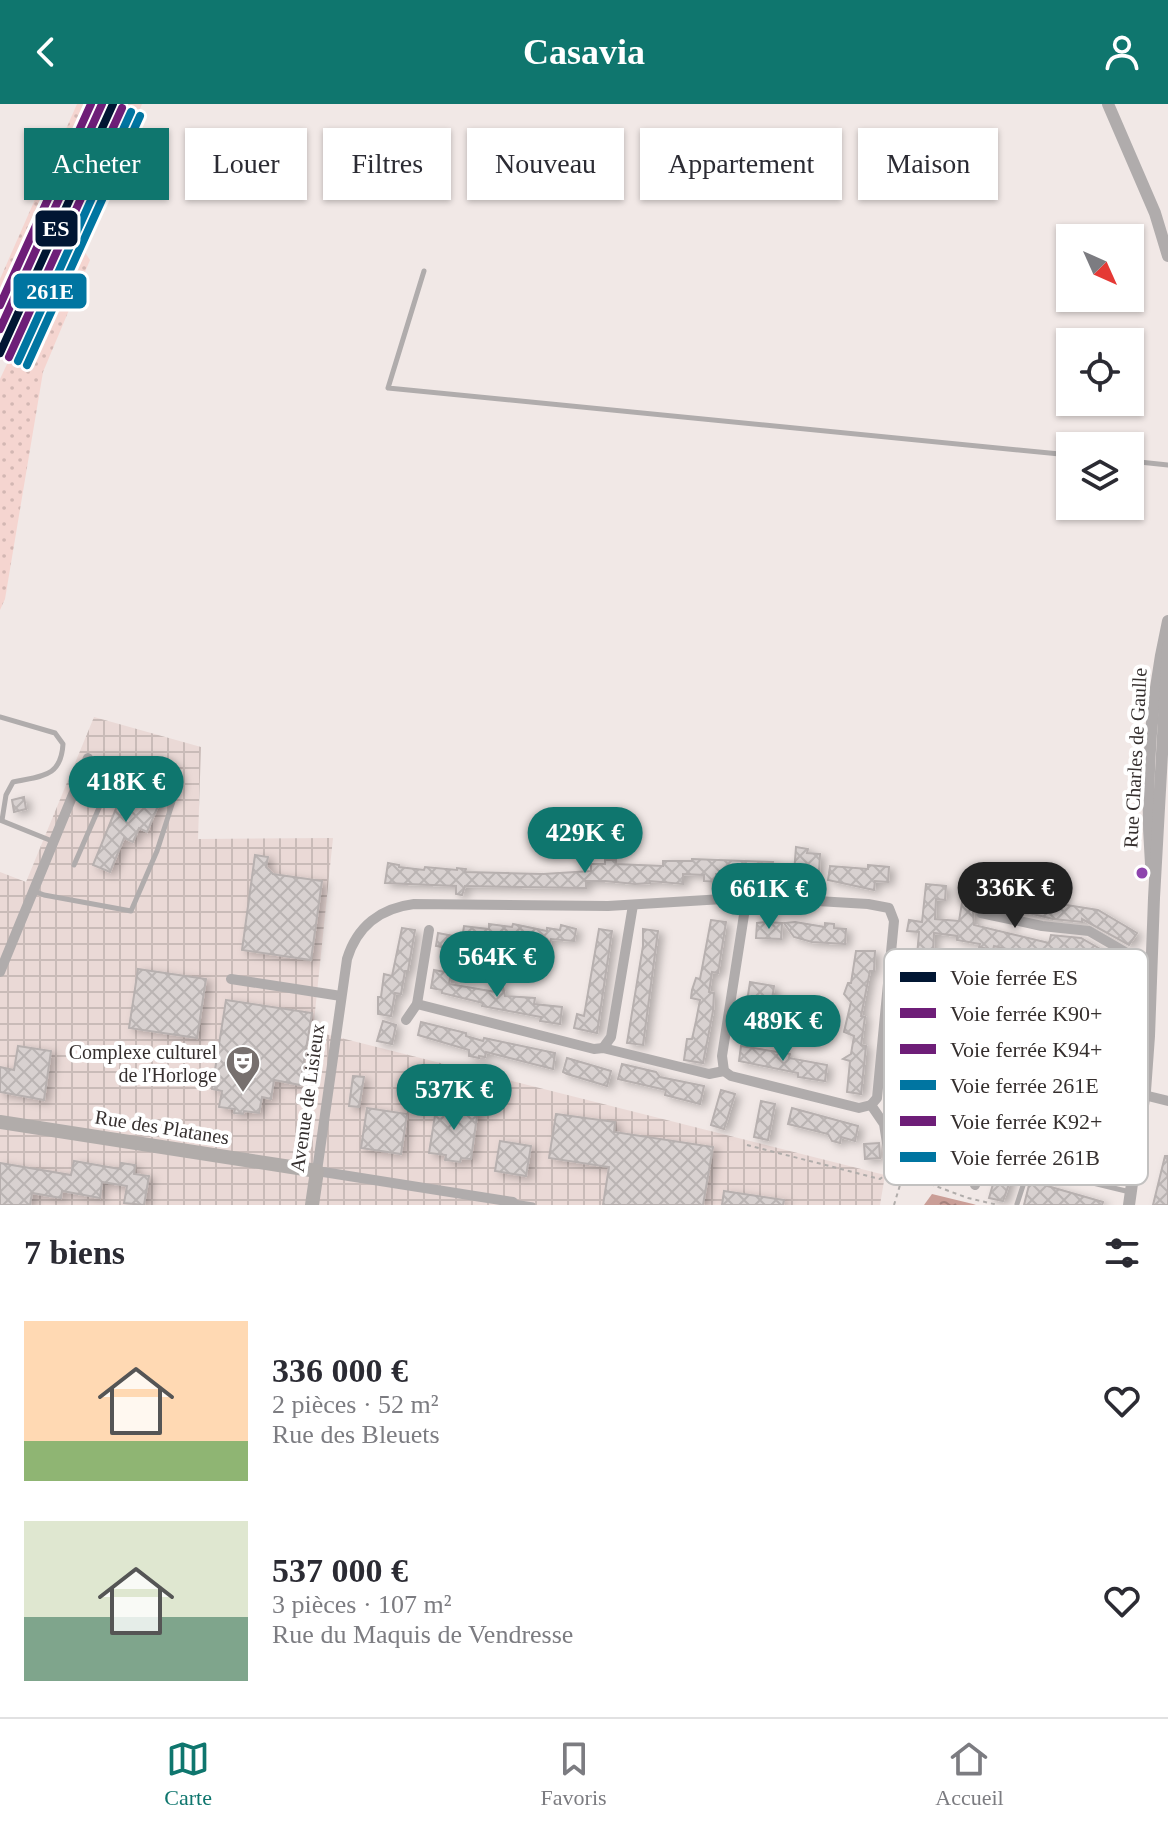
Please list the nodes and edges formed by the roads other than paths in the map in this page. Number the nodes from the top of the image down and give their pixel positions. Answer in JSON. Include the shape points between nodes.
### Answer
{"nodes":[{"id":1,"x":1108,"y":104,"type":"edge"},
{"id":2,"x":1168,"y":256,"type":"edge"},
{"id":3,"x":424,"y":271,"type":"dead end"},
{"id":4,"x":1056,"y":454,"type":"edge"},
{"id":5,"x":1144,"y":462,"type":"edge"},
{"id":6,"x":1168,"y":465,"type":"edge"},
{"id":7,"x":1168,"y":621,"type":"edge"},
{"id":8,"x":1168,"y":646,"type":"edge"},
{"id":9,"x":0,"y":717,"type":"edge"},
{"id":10,"x":88,"y":758,"type":"dead end"},
{"id":11,"x":82,"y":773,"type":"junction"},
{"id":12,"x":110,"y":783,"type":"junction"},
{"id":13,"x":1159,"y":787,"type":"edge"},
{"id":14,"x":1,"y":820,"type":"edge"},
{"id":15,"x":53,"y":842,"type":"junction"},
{"id":16,"x":74,"y":865,"type":"dead end"},
{"id":17,"x":33,"y":890,"type":"junction"},
{"id":18,"x":746,"y":902,"type":"junction"},
{"id":19,"x":633,"y":905,"type":"junction"},
{"id":20,"x":981,"y":913,"type":"dead end"},
{"id":21,"x":429,"y":930,"type":"dead end"},
{"id":22,"x":891,"y":949,"type":"edge"},
{"id":23,"x":1120,"y":949,"type":"edge"},
{"id":24,"x":1148,"y":965,"type":"edge"},
{"id":25,"x":1151,"y":967,"type":"junction"},
{"id":26,"x":0,"y":972,"type":"edge"},
{"id":27,"x":231,"y":979,"type":"dead end"},
{"id":28,"x":341,"y":996,"type":"junction"},
{"id":29,"x":417,"y":1004,"type":"junction"},
{"id":30,"x":406,"y":1020,"type":"dead end"},
{"id":31,"x":1148,"y":1021,"type":"edge"},
{"id":32,"x":884,"y":1022,"type":"edge"},
{"id":33,"x":603,"y":1048,"type":"junction"},
{"id":34,"x":724,"y":1071,"type":"junction"},
{"id":35,"x":1148,"y":1094,"type":"edge"},
{"id":36,"x":1168,"y":1101,"type":"edge"},
{"id":37,"x":871,"y":1105,"type":"junction"},
{"id":38,"x":0,"y":1122,"type":"edge"},
{"id":39,"x":884,"y":1124,"type":"edge"},
{"id":40,"x":317,"y":1171,"type":"junction"},
{"id":41,"x":1087,"y":1185,"type":"edge"},
{"id":42,"x":1130,"y":1198,"type":"edge"},
{"id":43,"x":512,"y":1204,"type":"edge"},
{"id":44,"x":312,"y":1205,"type":"edge"},
{"id":45,"x":533,"y":1205,"type":"edge"}],
"edges":[{"from":1,"to":2,"type":"street"},
{"from":3,"to":4,"type":"lane","via":[[388,388]]},
{"from":5,"to":6,"type":"lane"},
{"from":7,"to":13,"type":"street","name":"Rue Charles de Gaulle","via":[[1154,689]]},
{"from":8,"to":13,"type":"street","name":"Rue Charles de Gaulle"},
{"from":9,"to":14,"type":"lane","via":[[55,733],[63,744],[58,766],[49,774],[13,782]]},
{"from":10,"to":11,"type":"street"},
{"from":11,"to":12,"type":"lane"},
{"from":11,"to":15,"type":"street"},
{"from":12,"to":16,"type":"lane"},
{"from":12,"to":17,"type":"lane","via":[[116,769],[176,792],[131,911]]},
{"from":13,"to":25,"type":"street","name":"Rue Charles de Gaulle","via":[[1149,839],[1154,898]]},
{"from":14,"to":15,"type":"lane"},
{"from":15,"to":17,"type":"street"},
{"from":17,"to":26,"type":"street"},
{"from":18,"to":19,"type":"street","name":"Avenue de Lisieux"},
{"from":18,"to":22,"type":"street","name":"Avenue de Lisieux","via":[[766,898],[885,906],[894,921]]},
{"from":18,"to":34,"type":"street"},
{"from":19,"to":28,"type":"street","name":"Avenue de Lisieux","via":[[396,907],[372,920],[354,942]]},
{"from":19,"to":33,"type":"street","via":[[611,1037]]},
{"from":20,"to":23,"type":"street","via":[[1089,931]]},
{"from":21,"to":29,"type":"street"},
{"from":24,"to":25,"type":"street"},
{"from":25,"to":31,"type":"street","name":"Rue Charles de Gaulle"},
{"from":27,"to":28,"type":"street"},
{"from":28,"to":40,"type":"street","name":"Avenue de Lisieux"},
{"from":29,"to":30,"type":"street"},
{"from":29,"to":33,"type":"street"},
{"from":32,"to":37,"type":"street","name":"Avenue de Lisieux"},
{"from":33,"to":34,"type":"street","via":[[709,1074]]},
{"from":34,"to":37,"type":"street","via":[[842,1105]]},
{"from":35,"to":36,"type":"street"},
{"from":37,"to":39,"type":"street"},
{"from":38,"to":40,"type":"main road","name":"Rue des Platanes"},
{"from":40,"to":43,"type":"street"},
{"from":40,"to":44,"type":"main road","name":"Avenue de Lisieux"},
{"from":41,"to":42,"type":"lane"},
{"from":43,"to":45,"type":"lane"}]}
